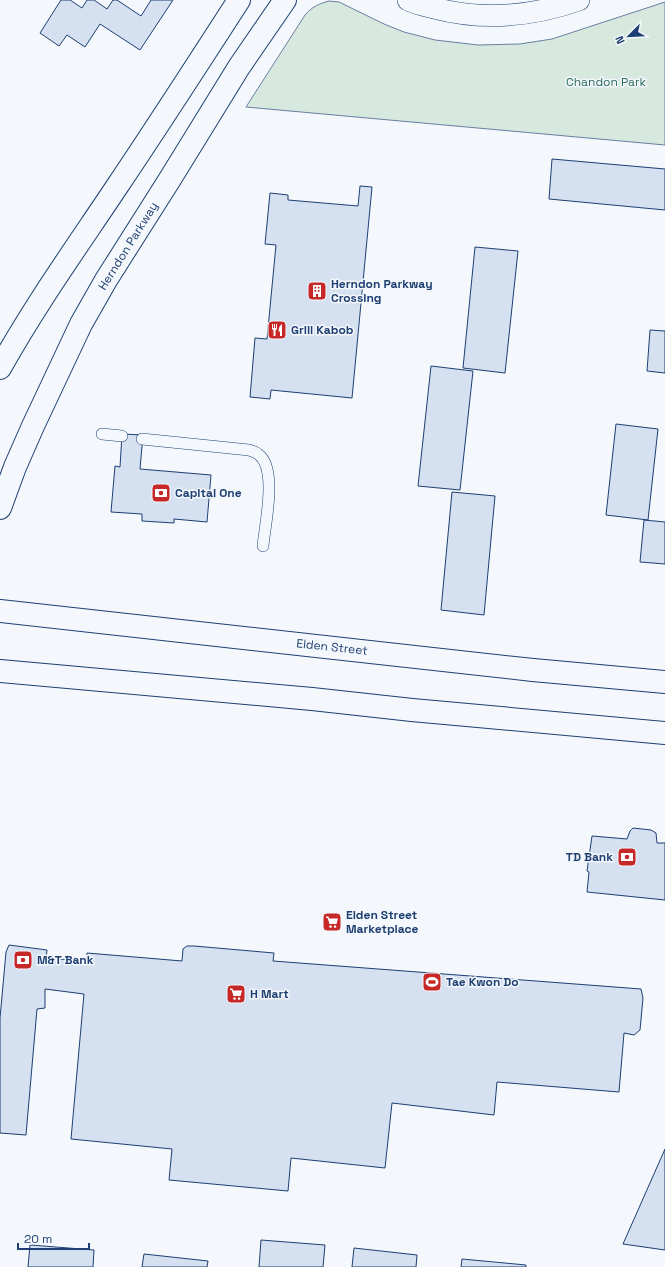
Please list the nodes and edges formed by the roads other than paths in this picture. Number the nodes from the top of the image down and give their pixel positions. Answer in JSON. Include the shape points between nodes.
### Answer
{"nodes":[{"id":1,"x":239,"y":0,"type":"edge"},
{"id":2,"x":286,"y":0,"type":"edge"},
{"id":3,"x":408,"y":0,"type":"edge"},
{"id":4,"x":579,"y":0,"type":"edge"},
{"id":5,"x":0,"y":368,"type":"edge"},
{"id":6,"x":102,"y":434,"type":"dead end"},
{"id":7,"x":122,"y":436,"type":"dead end"},
{"id":8,"x":142,"y":439,"type":"dead end"},
{"id":9,"x":0,"y":508,"type":"edge"},
{"id":10,"x":263,"y":546,"type":"dead end"},
{"id":11,"x":0,"y":611,"type":"edge"},
{"id":12,"x":0,"y":671,"type":"edge"},
{"id":13,"x":665,"y":682,"type":"edge"},
{"id":14,"x":665,"y":733,"type":"edge"}],
"edges":[{"from":1,"to":5,"type":"main road","via":[[135,161],[65,263]]},
{"from":2,"to":9,"type":"main road","name":"Herndon Parkway","via":[[240,67],[81,324],[32,426]]},
{"from":3,"to":4,"type":"street","via":[[452,12],[482,16],[518,15],[557,8]]},
{"from":6,"to":7,"type":"lane"},
{"from":8,"to":10,"type":"lane","via":[[249,450],[258,454],[268,473],[269,491]]},
{"from":11,"to":13,"type":"main road","name":"Elden Street","via":[[533,670]]},
{"from":12,"to":14,"type":"main road"}]}
